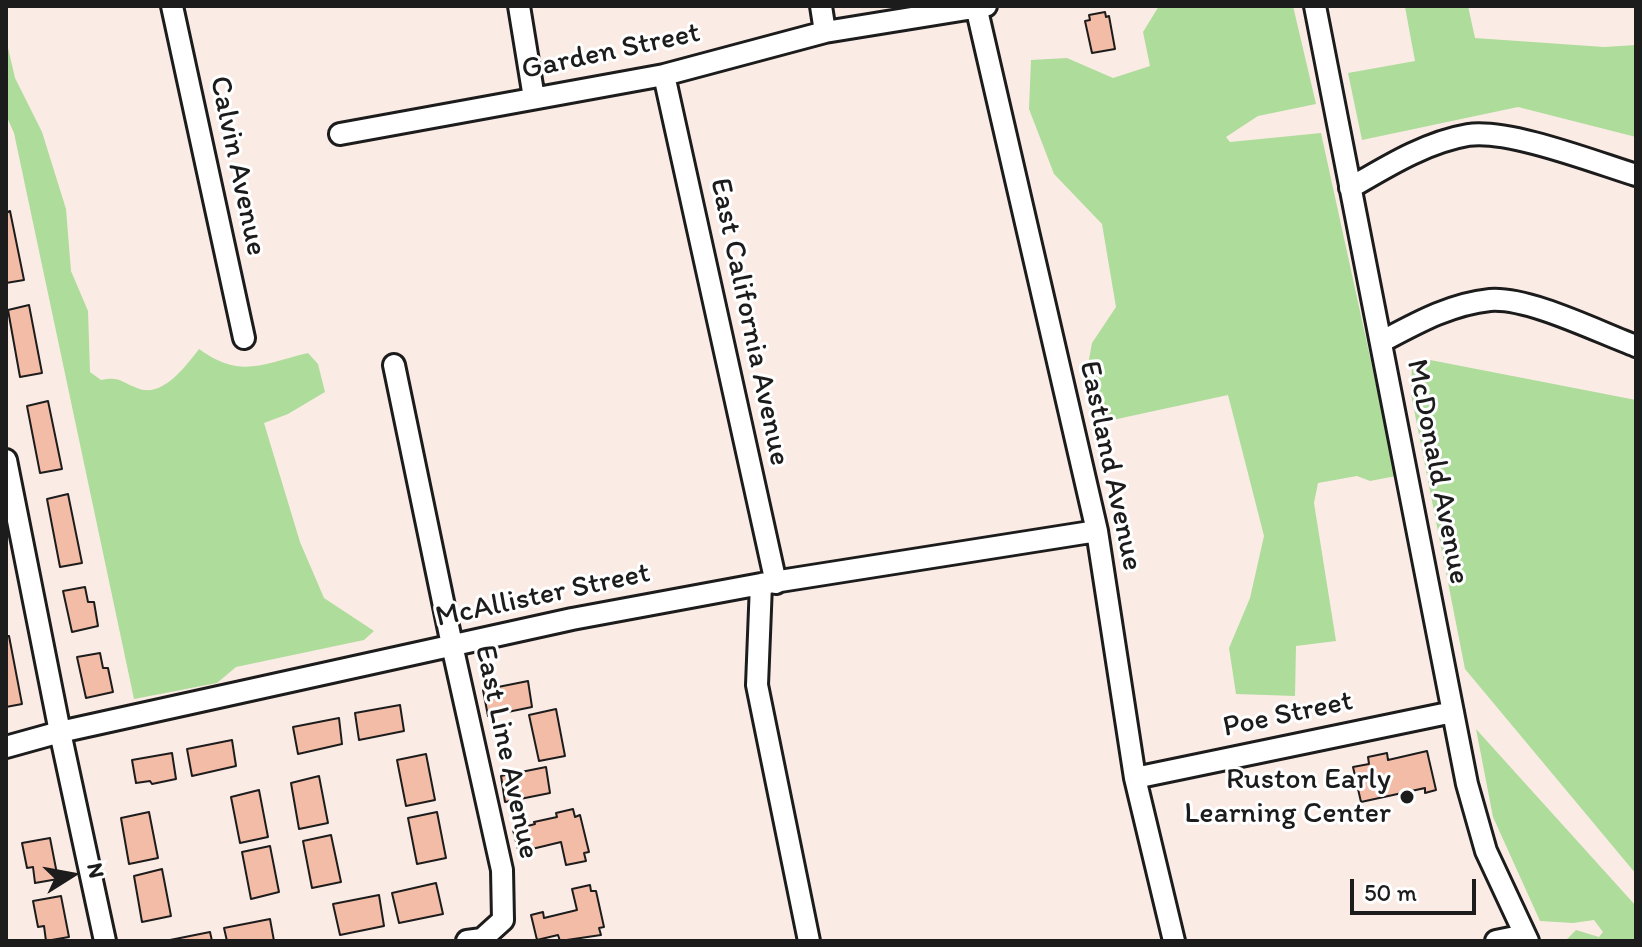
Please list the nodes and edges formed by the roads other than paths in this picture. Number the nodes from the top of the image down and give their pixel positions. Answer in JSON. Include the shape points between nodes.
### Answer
{"nodes":[{"id":1,"x":172,"y":6,"type":"edge"},
{"id":2,"x":519,"y":6,"type":"edge"},
{"id":3,"x":821,"y":6,"type":"edge"},
{"id":4,"x":1315,"y":6,"type":"edge"},
{"id":5,"x":979,"y":7,"type":"edge"},
{"id":6,"x":825,"y":32,"type":"junction"},
{"id":7,"x":664,"y":75,"type":"junction"},
{"id":8,"x":534,"y":98,"type":"junction"},
{"id":9,"x":340,"y":134,"type":"dead end"},
{"id":10,"x":1636,"y":175,"type":"edge"},
{"id":11,"x":1350,"y":188,"type":"junction"},
{"id":12,"x":244,"y":338,"type":"dead end"},
{"id":13,"x":1381,"y":342,"type":"junction"},
{"id":14,"x":1636,"y":346,"type":"edge"},
{"id":15,"x":394,"y":365,"type":"dead end"},
{"id":16,"x":6,"y":460,"type":"edge"},
{"id":17,"x":1097,"y":531,"type":"junction"},
{"id":18,"x":15,"y":554,"type":"edge"},
{"id":19,"x":768,"y":583,"type":"junction"},
{"id":20,"x":452,"y":645,"type":"junction"},
{"id":21,"x":1453,"y":712,"type":"junction"},
{"id":22,"x":60,"y":732,"type":"junction"},
{"id":23,"x":6,"y":747,"type":"edge"},
{"id":24,"x":1135,"y":778,"type":"junction"},
{"id":25,"x":1526,"y":938,"type":"edge"},
{"id":26,"x":105,"y":941,"type":"edge"},
{"id":27,"x":467,"y":941,"type":"edge"},
{"id":28,"x":809,"y":941,"type":"edge"},
{"id":29,"x":1174,"y":941,"type":"edge"},
{"id":30,"x":1496,"y":941,"type":"edge"}],
"edges":[{"from":1,"to":12,"type":"street","name":"Calvin Avenue"},
{"from":2,"to":8,"type":"street"},
{"from":3,"to":6,"type":"street"},
{"from":4,"to":11,"type":"street","name":"McDonald Avenue"},
{"from":5,"to":6,"type":"street","name":"Garden Street"},
{"from":5,"to":17,"type":"street","name":"Eastland Avenue"},
{"from":6,"to":7,"type":"street","name":"Garden Street"},
{"from":7,"to":8,"type":"street","name":"Garden Street"},
{"from":7,"to":19,"type":"street","name":"East California Avenue"},
{"from":8,"to":9,"type":"street","name":"Garden Street"},
{"from":10,"to":11,"type":"street","via":[[1501,135],[1469,135],[1433,145]]},
{"from":11,"to":13,"type":"street","name":"McDonald Avenue"},
{"from":13,"to":14,"type":"street","via":[[1427,318],[1492,300],[1534,307]]},
{"from":13,"to":21,"type":"street","name":"McDonald Avenue"},
{"from":15,"to":20,"type":"street","name":"East Line Avenue"},
{"from":16,"to":18,"type":"street"},
{"from":17,"to":19,"type":"street","name":"McAllister Street"},
{"from":17,"to":24,"type":"street","name":"Eastland Avenue"},
{"from":18,"to":22,"type":"street"},
{"from":19,"to":20,"type":"street","name":"McAllister Street"},
{"from":19,"to":28,"type":"street","name":"East California Avenue","via":[[757,685]]},
{"from":20,"to":22,"type":"street","name":"McAllister Street"},
{"from":20,"to":27,"type":"street","name":"East Line Avenue","via":[[502,870],[503,920],[482,939]]},
{"from":21,"to":24,"type":"street","name":"Poe Street"},
{"from":21,"to":25,"type":"street","name":"McDonald Avenue","via":[[1486,851]]},
{"from":22,"to":23,"type":"street","name":"McAllister Street"},
{"from":22,"to":26,"type":"street"},
{"from":24,"to":29,"type":"street","name":"Eastland Avenue"},
{"from":25,"to":30,"type":"street"}]}
